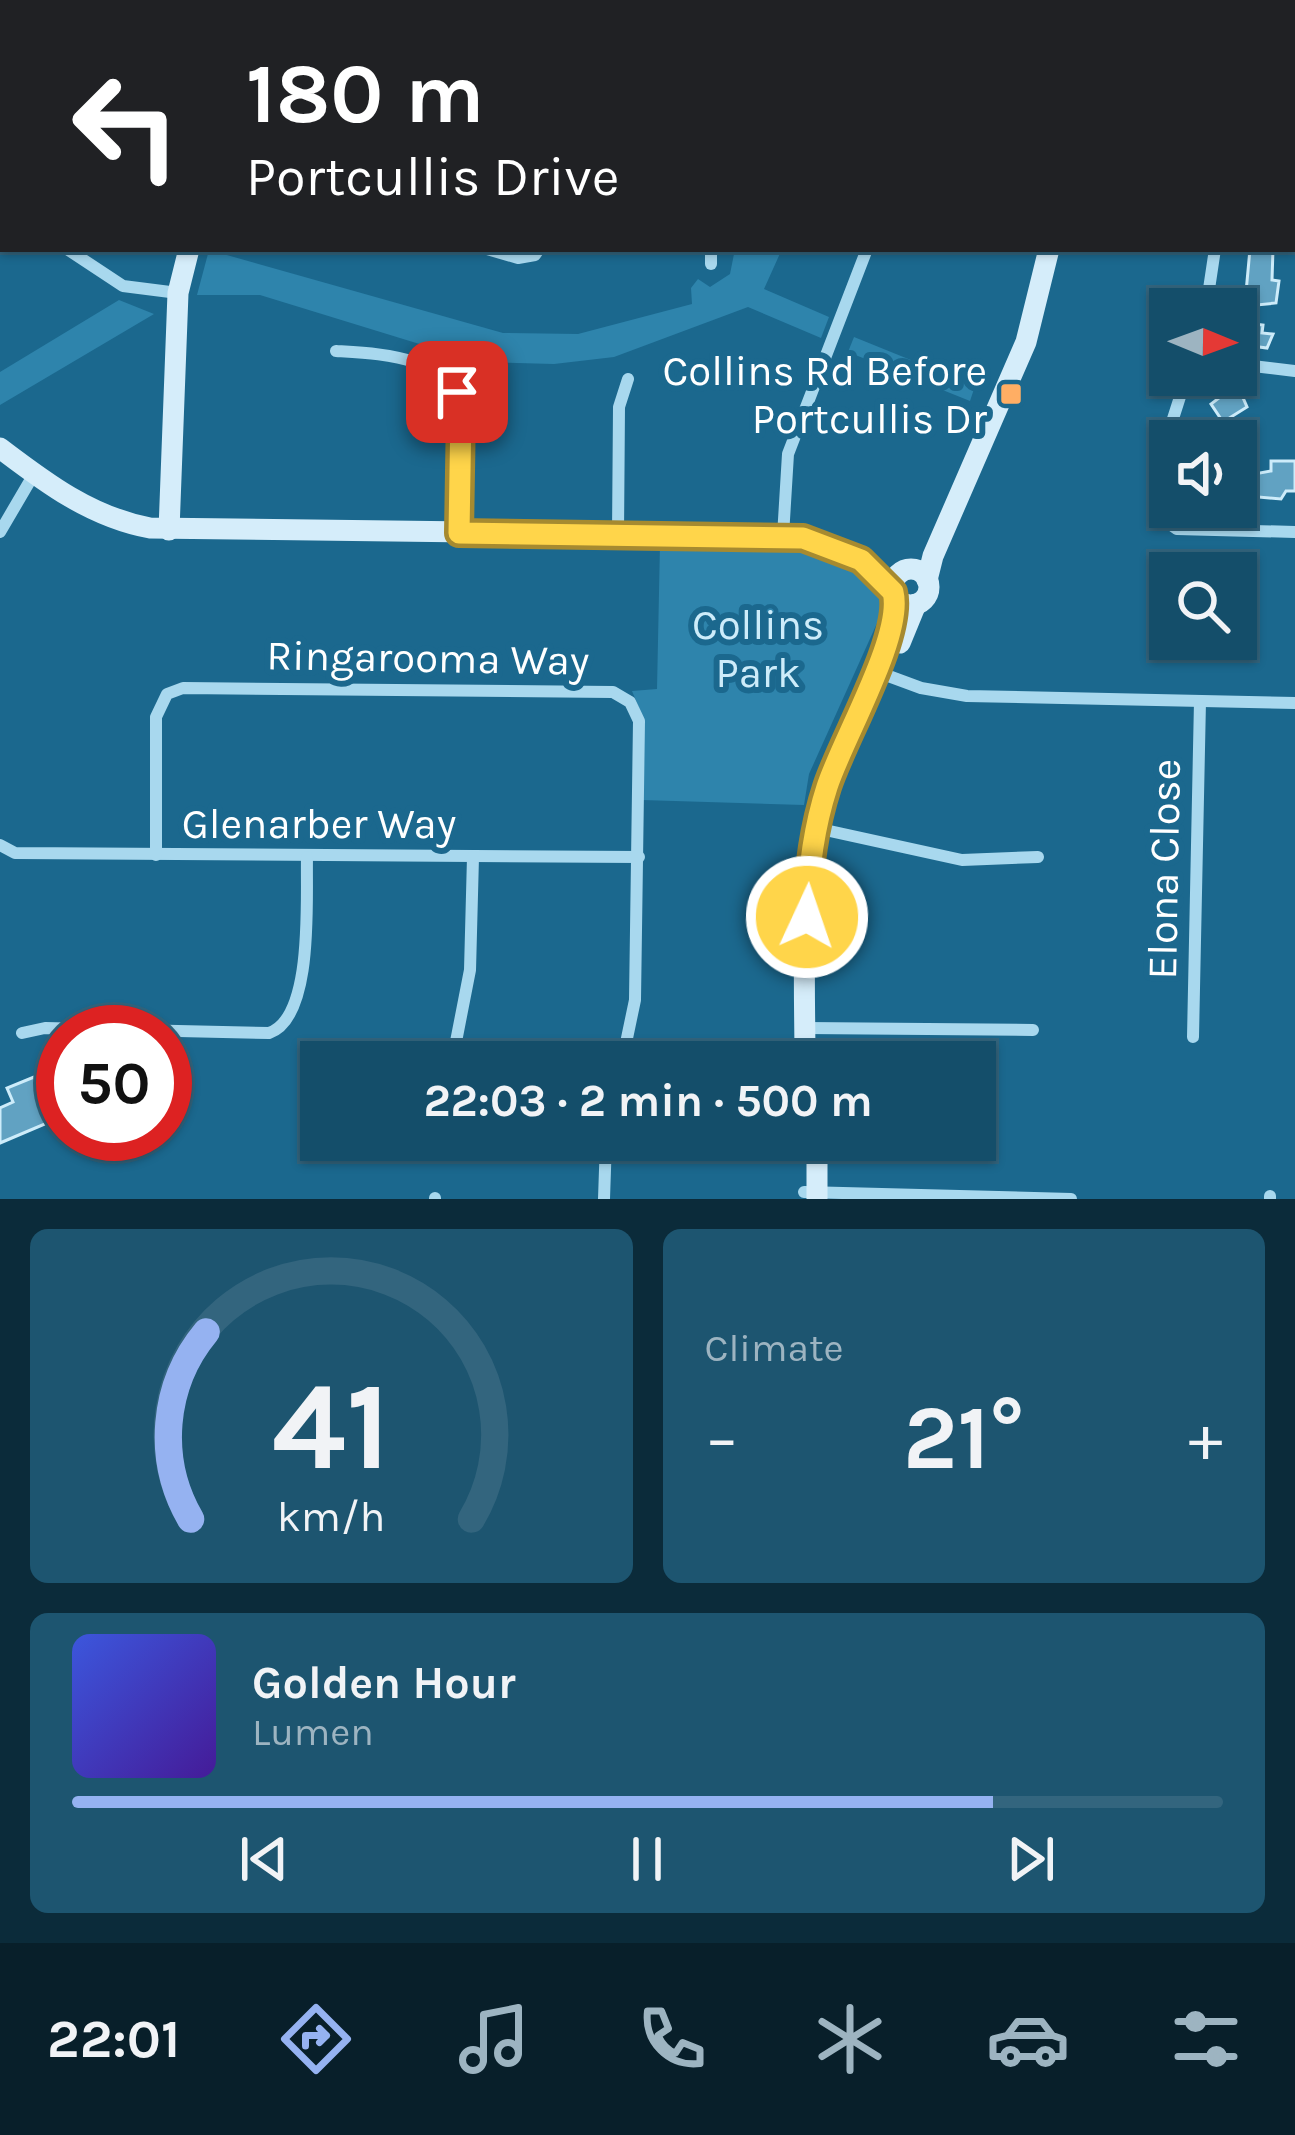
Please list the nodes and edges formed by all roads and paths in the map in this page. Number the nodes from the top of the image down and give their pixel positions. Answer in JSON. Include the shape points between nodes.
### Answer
{"nodes":[{"id":1,"x":72,"y":252,"type":"edge"},
{"id":2,"x":188,"y":252,"type":"edge"},
{"id":3,"x":497,"y":252,"type":"edge"},
{"id":4,"x":537,"y":252,"type":"edge"},
{"id":5,"x":866,"y":252,"type":"edge"},
{"id":6,"x":1035,"y":252,"type":"edge"},
{"id":7,"x":1048,"y":252,"type":"edge"},
{"id":8,"x":1215,"y":252,"type":"edge"},
{"id":9,"x":1209,"y":288,"type":"edge"},
{"id":10,"x":178,"y":293,"type":"junction"},
{"id":11,"x":336,"y":351,"type":"dead end"},
{"id":12,"x":1257,"y":366,"type":"edge"},
{"id":13,"x":1295,"y":371,"type":"edge"},
{"id":14,"x":628,"y":379,"type":"dead end"},
{"id":15,"x":1180,"y":396,"type":"edge"},
{"id":16,"x":0,"y":448,"type":"edge"},
{"id":17,"x":34,"y":474,"type":"junction"},
{"id":18,"x":169,"y":530,"type":"junction"},
{"id":19,"x":0,"y":532,"type":"edge"},
{"id":20,"x":1295,"y":532,"type":"edge"},
{"id":21,"x":459,"y":533,"type":"junction"},
{"id":22,"x":618,"y":534,"type":"junction"},
{"id":23,"x":783,"y":536,"type":"junction"},
{"id":24,"x":861,"y":560,"type":"junction"},
{"id":25,"x":914,"y":573,"type":"junction"},
{"id":26,"x":901,"y":598,"type":"junction"},
{"id":27,"x":880,"y":673,"type":"junction"},
{"id":28,"x":1200,"y":701,"type":"junction"},
{"id":29,"x":1295,"y":703,"type":"edge"},
{"id":30,"x":823,"y":830,"type":"junction"},
{"id":31,"x":0,"y":845,"type":"edge"},
{"id":32,"x":156,"y":855,"type":"junction"},
{"id":33,"x":1038,"y":856,"type":"dead end"},
{"id":34,"x":307,"y":857,"type":"junction"},
{"id":35,"x":472,"y":857,"type":"junction"},
{"id":36,"x":639,"y":857,"type":"junction"},
{"id":37,"x":812,"y":1028,"type":"junction"},
{"id":38,"x":1033,"y":1030,"type":"dead end"},
{"id":39,"x":22,"y":1033,"type":"dead end"},
{"id":40,"x":1193,"y":1037,"type":"dead end"},
{"id":41,"x":456,"y":1041,"type":"edge"},
{"id":42,"x":626,"y":1041,"type":"edge"},
{"id":43,"x":809,"y":1041,"type":"edge"},
{"id":44,"x":814,"y":1041,"type":"edge"},
{"id":45,"x":605,"y":1161,"type":"edge"},
{"id":46,"x":807,"y":1161,"type":"edge"},
{"id":47,"x":815,"y":1161,"type":"edge"},
{"id":48,"x":811,"y":1196,"type":"edge"},
{"id":49,"x":979,"y":1197,"type":"edge"},
{"id":50,"x":604,"y":1199,"type":"edge"},
{"id":51,"x":1071,"y":1199,"type":"edge"}],
"edges":[{"from":1,"to":10,"type":"street","via":[[123,286]]},
{"from":2,"to":10,"type":"main road"},
{"from":3,"to":4,"type":"street"},
{"from":5,"to":23,"type":"street","via":[[788,454]]},
{"from":6,"to":25,"type":"main road","via":[[1011,343]]},
{"from":7,"to":25,"type":"main road","via":[[1026,342],[933,556]]},
{"from":8,"to":9,"type":"street"},
{"from":10,"to":18,"type":"main road"},
{"from":11,"to":21,"type":"street","via":[[378,354],[447,377],[461,411]]},
{"from":12,"to":13,"type":"street"},
{"from":14,"to":22,"type":"street","via":[[619,406]]},
{"from":15,"to":20,"type":"street","via":[[1153,481],[1156,514],[1177,529]]},
{"from":16,"to":17,"type":"main road"},
{"from":17,"to":18,"type":"main road","via":[[93,511]]},
{"from":17,"to":19,"type":"street"},
{"from":18,"to":21,"type":"main road"},
{"from":21,"to":22,"type":"main road"},
{"from":22,"to":23,"type":"main road"},
{"from":23,"to":24,"type":"main road"},
{"from":24,"to":25,"type":"main road"},
{"from":24,"to":26,"type":"main road"},
{"from":25,"to":26,"type":"main road","via":[[895,578]]},
{"from":25,"to":26,"type":"main road","via":[[927,594]]},
{"from":26,"to":27,"type":"main road"},
{"from":27,"to":28,"type":"street","via":[[967,696]]},
{"from":27,"to":30,"type":"main road"},
{"from":28,"to":29,"type":"street"},
{"from":28,"to":40,"type":"street","name":"Elona Close"},
{"from":30,"to":33,"type":"street","via":[[962,860]]},
{"from":30,"to":37,"type":"main road"},
{"from":31,"to":32,"type":"street","name":"Glenarber Way","via":[[15,853]]},
{"from":32,"to":34,"type":"street","name":"Glenarber Way"},
{"from":32,"to":36,"type":"street","name":"Ringarooma Way","via":[[156,717],[167,694],[183,688],[613,692],[639,721]]},
{"from":34,"to":35,"type":"street","name":"Glenarber Way"},
{"from":34,"to":39,"type":"street","via":[[306,949],[291,1018],[281,1029]]},
{"from":35,"to":36,"type":"street","name":"Glenarber Way"},
{"from":35,"to":41,"type":"street","via":[[470,970]]},
{"from":36,"to":42,"type":"street","name":"Ringarooma Way"},
{"from":37,"to":38,"type":"street"},
{"from":37,"to":43,"type":"main road"},
{"from":37,"to":44,"type":"main road"},
{"from":45,"to":50,"type":"street"},
{"from":46,"to":48,"type":"main road"},
{"from":47,"to":48,"type":"main road"},
{"from":48,"to":49,"type":"street"},
{"from":49,"to":51,"type":"street"}]}
